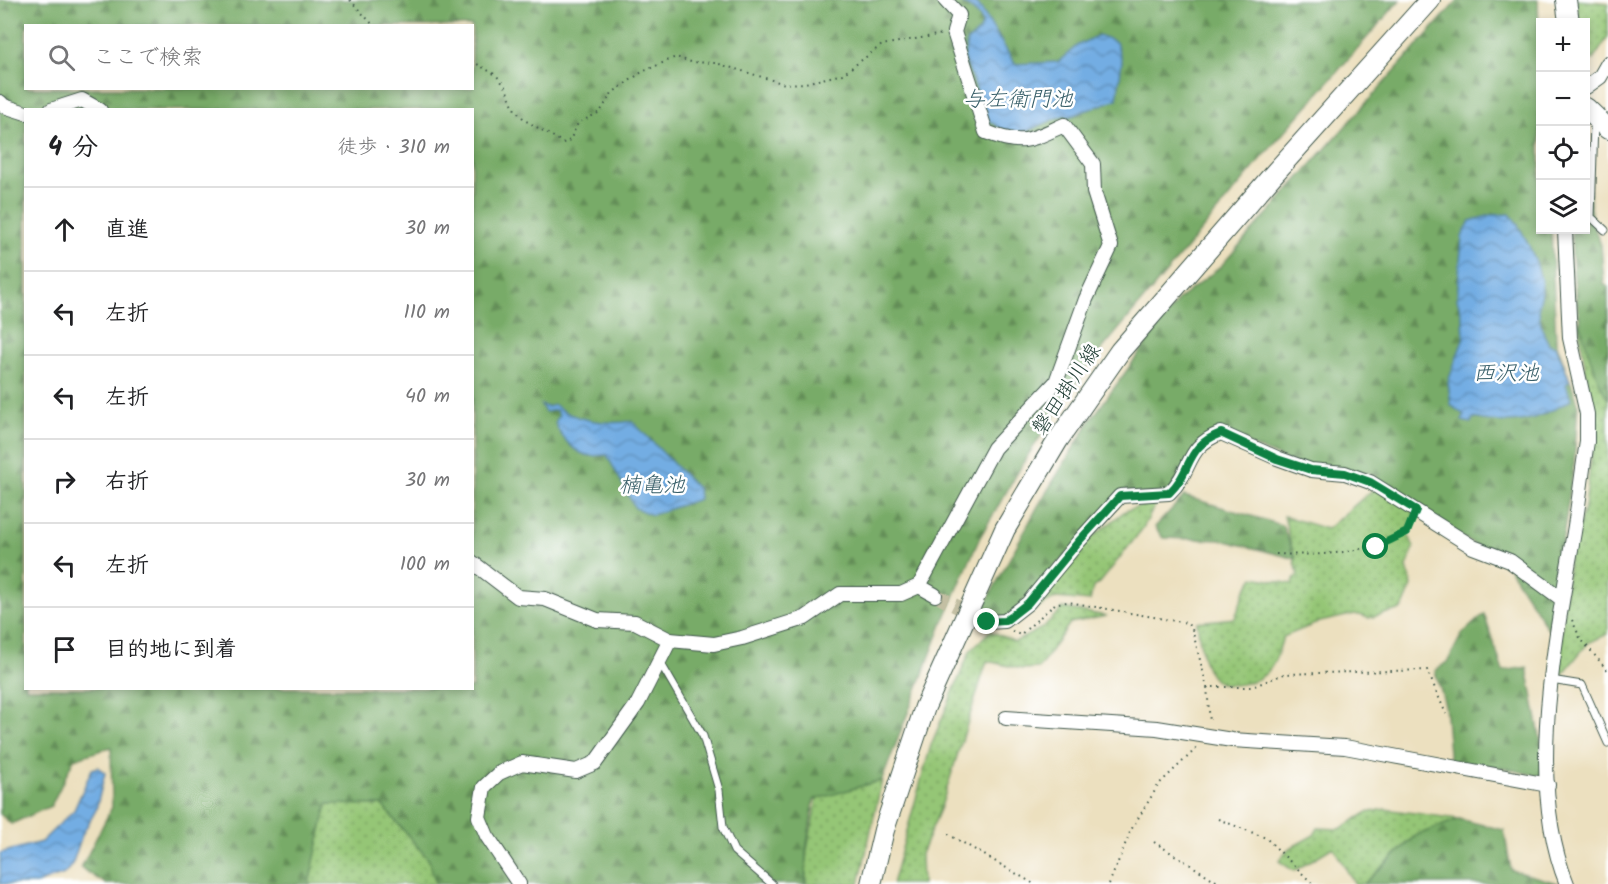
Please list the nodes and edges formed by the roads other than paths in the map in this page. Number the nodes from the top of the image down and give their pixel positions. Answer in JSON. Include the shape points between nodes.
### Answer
{"nodes":[{"id":1,"x":945,"y":0,"type":"edge"},
{"id":2,"x":1430,"y":0,"type":"edge"},
{"id":3,"x":1566,"y":0,"type":"edge"},
{"id":4,"x":1568,"y":18,"type":"edge"},
{"id":5,"x":1608,"y":63,"type":"edge"},
{"id":6,"x":1604,"y":79,"type":"edge"},
{"id":7,"x":1590,"y":85,"type":"edge"},
{"id":8,"x":0,"y":102,"type":"edge"},
{"id":9,"x":57,"y":108,"type":"edge"},
{"id":10,"x":96,"y":108,"type":"edge"},
{"id":11,"x":24,"y":111,"type":"edge"},
{"id":12,"x":1596,"y":118,"type":"edge"},
{"id":13,"x":1605,"y":230,"type":"dead end"},
{"id":14,"x":1565,"y":234,"type":"edge"},
{"id":15,"x":474,"y":564,"type":"edge"},
{"id":16,"x":919,"y":586,"type":"junction"},
{"id":17,"x":935,"y":595,"type":"tunnel mouth"},
{"id":18,"x":1562,"y":599,"type":"junction"},
{"id":19,"x":988,"y":622,"type":"road end"},
{"id":20,"x":670,"y":640,"type":"junction"},
{"id":21,"x":658,"y":660,"type":"junction"},
{"id":22,"x":1551,"y":680,"type":"junction"},
{"id":23,"x":1006,"y":718,"type":"dead end"},
{"id":24,"x":1608,"y":743,"type":"edge"},
{"id":25,"x":1548,"y":785,"type":"junction"},
{"id":26,"x":519,"y":884,"type":"edge"},
{"id":27,"x":772,"y":884,"type":"edge"},
{"id":28,"x":872,"y":884,"type":"edge"},
{"id":29,"x":1567,"y":884,"type":"edge"}],
"edges":[{"from":1,"to":16,"type":"street","via":[[959,15],[954,32],[986,132],[1009,141],[1029,141],[1064,125],[1093,164],[1094,192],[1111,246],[1086,299],[1056,382],[994,448]]},
{"from":2,"to":28,"type":"main road","name":"磐田掛川線","via":[[1120,351],[1058,440],[1005,529],[925,707],[884,830]]},
{"from":3,"to":4,"type":"main road"},
{"from":5,"to":6,"type":"street"},
{"from":6,"to":7,"type":"street"},
{"from":8,"to":11,"type":"street"},
{"from":9,"to":10,"type":"street","via":[[82,100]]},
{"from":12,"to":13,"type":"lane","via":[[1591,217]]},
{"from":14,"to":18,"type":"street","via":[[1570,338],[1587,414],[1587,442]]},
{"from":15,"to":20,"type":"street","via":[[518,597],[545,600],[597,620],[635,622]]},
{"from":16,"to":17,"type":"street"},
{"from":16,"to":20,"type":"street","via":[[901,594],[840,594],[805,618],[742,638],[714,644]]},
{"from":18,"to":19,"type":"street","via":[[1510,561],[1473,547],[1370,482],[1277,459],[1221,433],[1205,439],[1192,453],[1182,480],[1169,493],[1120,496],[1028,603],[1005,621]]},
{"from":18,"to":22,"type":"street"},
{"from":20,"to":21,"type":"street"},
{"from":21,"to":26,"type":"street","via":[[638,703],[595,763],[576,771],[522,763],[499,773],[484,787],[479,817]]},
{"from":21,"to":27,"type":"lane","via":[[703,736],[719,790],[723,827],[734,851]]},
{"from":22,"to":24,"type":"lane","via":[[1582,685]]},
{"from":22,"to":25,"type":"street","via":[[1546,743]]},
{"from":23,"to":25,"type":"street","via":[[1345,747]]},
{"from":25,"to":29,"type":"street","via":[[1558,861]]}]}
